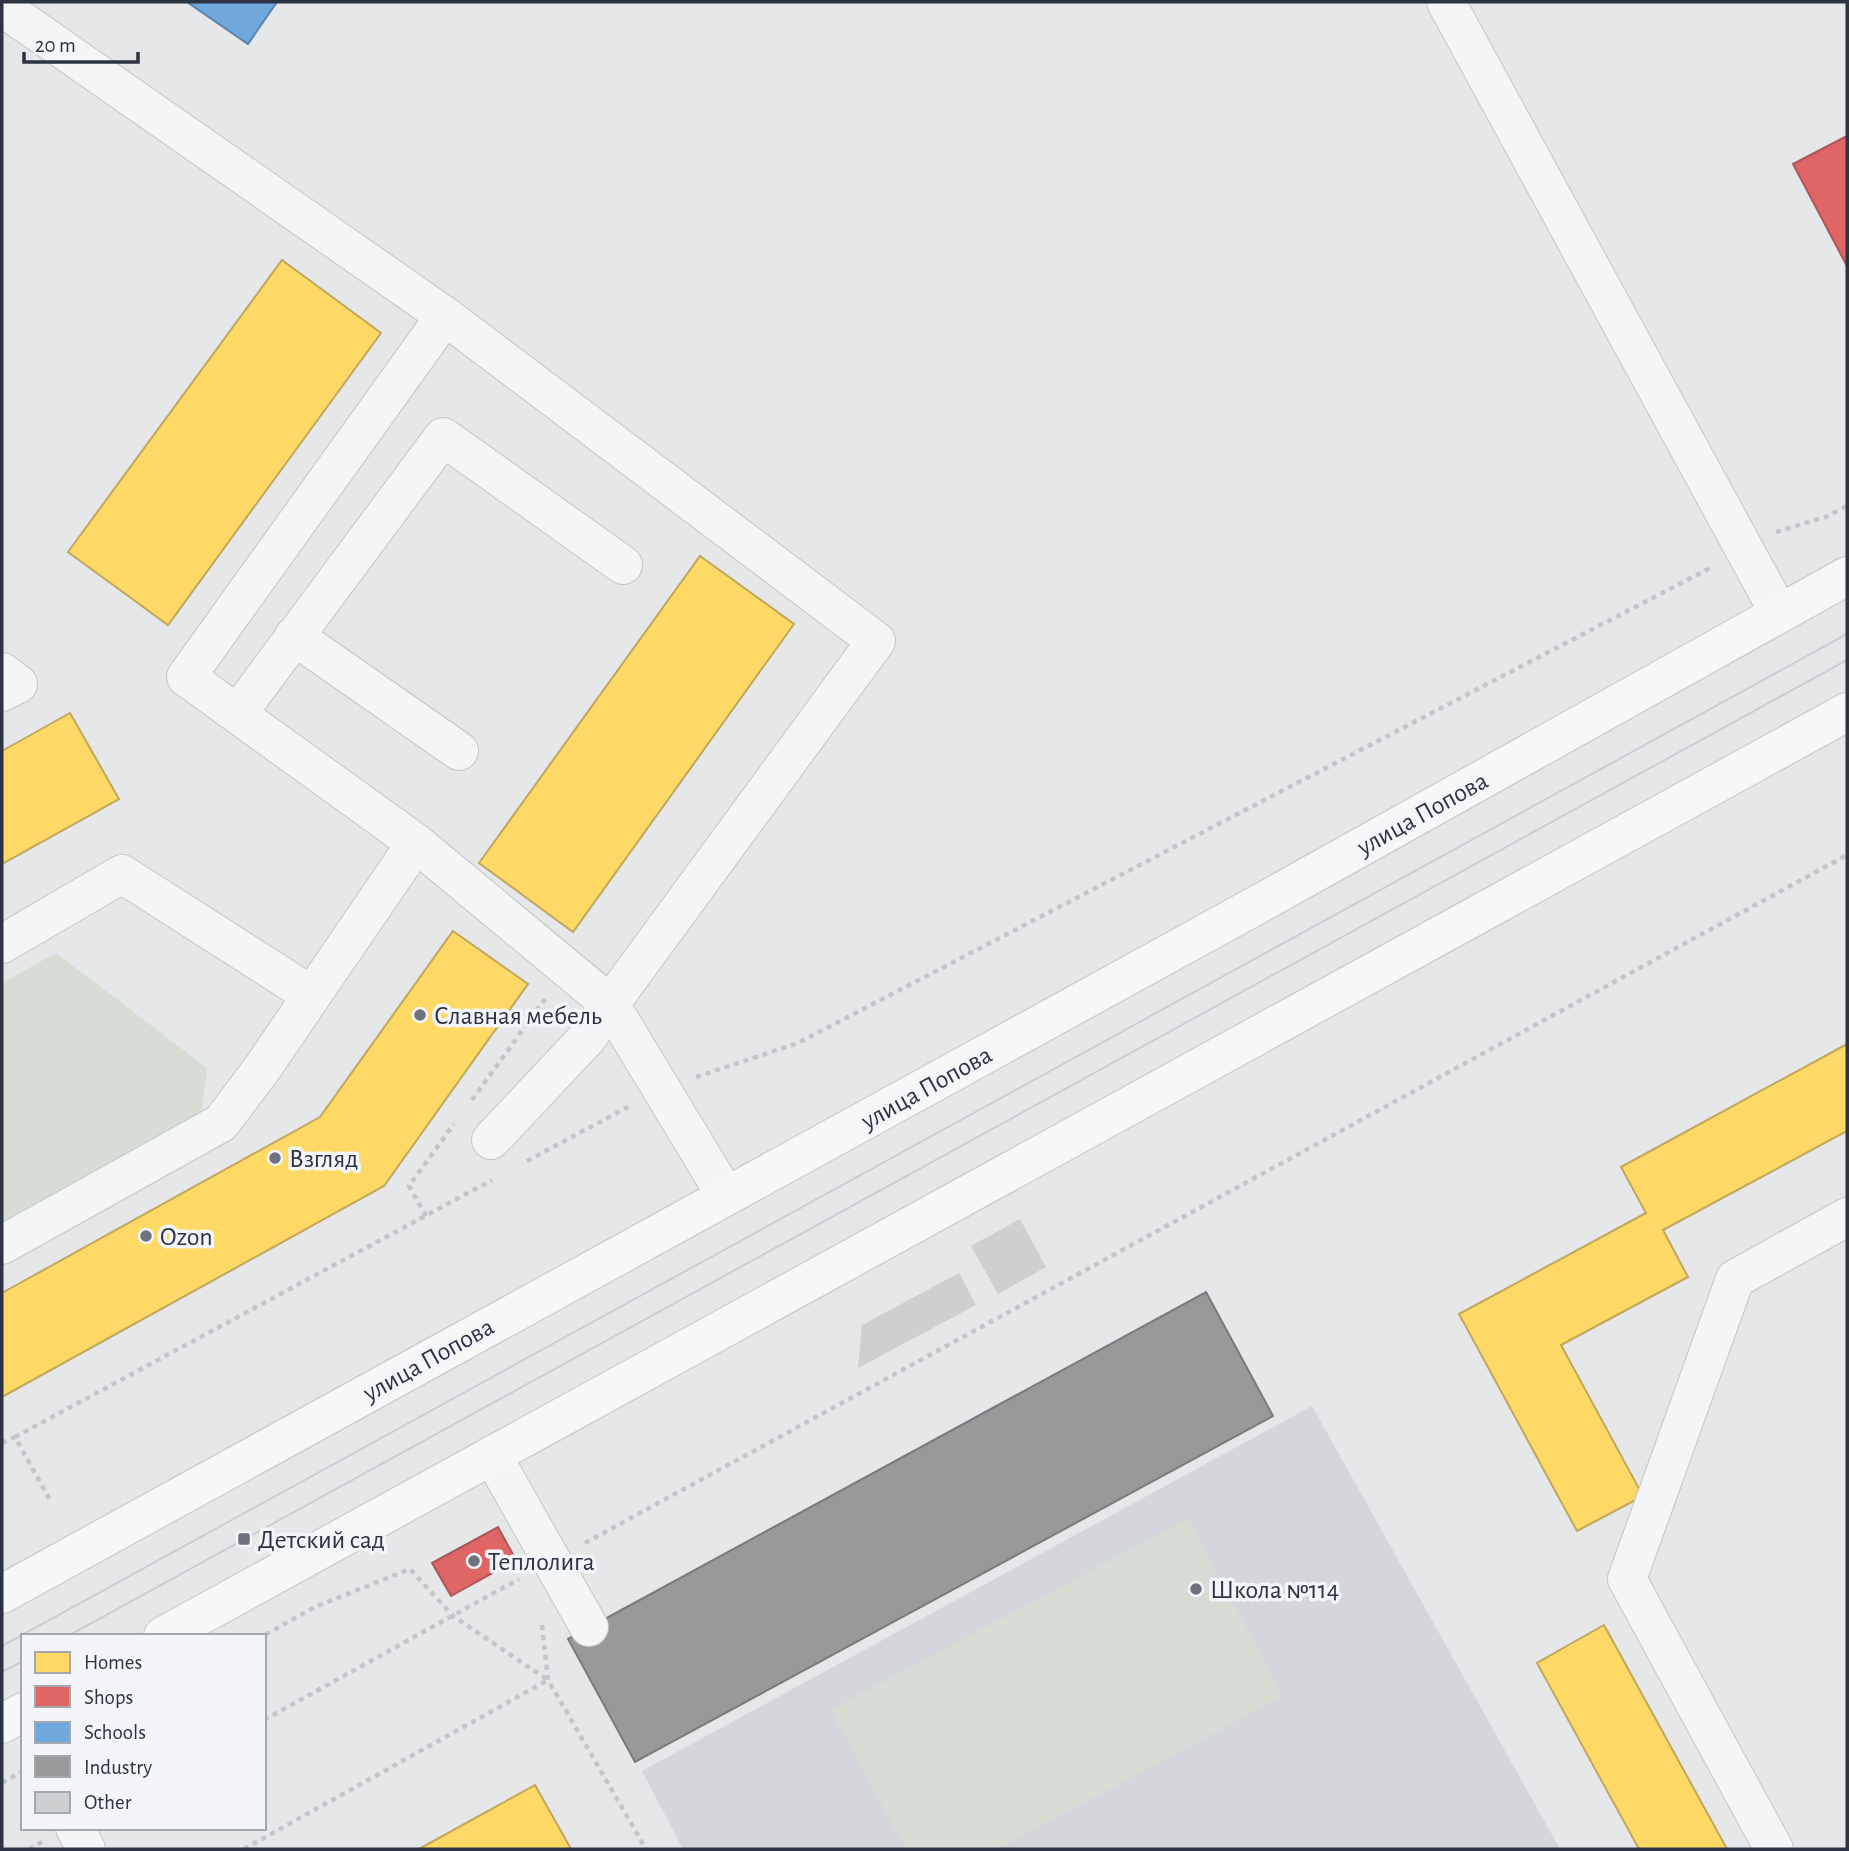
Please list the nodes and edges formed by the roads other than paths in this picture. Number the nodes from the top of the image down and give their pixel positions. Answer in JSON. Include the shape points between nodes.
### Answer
{"nodes":[{"id":1,"x":1446,"y":2,"type":"edge"},
{"id":2,"x":2,"y":8,"type":"edge"},
{"id":3,"x":445,"y":316,"type":"junction"},
{"id":4,"x":623,"y":565,"type":"dead end"},
{"id":5,"x":1847,"y":576,"type":"edge"},
{"id":6,"x":1779,"y":613,"type":"junction"},
{"id":7,"x":294,"y":636,"type":"junction"},
{"id":8,"x":2,"y":672,"type":"edge"},
{"id":9,"x":2,"y":692,"type":"edge"},
{"id":10,"x":1847,"y":712,"type":"edge"},
{"id":11,"x":238,"y":713,"type":"junction"},
{"id":12,"x":459,"y":751,"type":"dead end"},
{"id":13,"x":416,"y":843,"type":"junction"},
{"id":14,"x":2,"y":944,"type":"edge"},
{"id":15,"x":311,"y":995,"type":"junction"},
{"id":16,"x":610,"y":1004,"type":"junction"},
{"id":17,"x":491,"y":1140,"type":"dead end"},
{"id":18,"x":726,"y":1196,"type":"junction"},
{"id":19,"x":1847,"y":1217,"type":"edge"},
{"id":20,"x":2,"y":1245,"type":"edge"},
{"id":21,"x":492,"y":1455,"type":"junction"},
{"id":22,"x":2,"y":1594,"type":"edge"},
{"id":23,"x":589,"y":1627,"type":"dead end"},
{"id":24,"x":167,"y":1634,"type":"edge"},
{"id":25,"x":76,"y":1830,"type":"edge"},
{"id":26,"x":86,"y":1849,"type":"edge"},
{"id":27,"x":1774,"y":1849,"type":"edge"}],
"edges":[{"from":1,"to":6,"type":"lane"},
{"from":2,"to":3,"type":"lane"},
{"from":3,"to":11,"type":"lane","via":[[186,677]]},
{"from":3,"to":16,"type":"lane","via":[[876,641]]},
{"from":4,"to":7,"type":"lane","via":[[443,437]]},
{"from":5,"to":6,"type":"main road","name":"улица Попова"},
{"from":6,"to":18,"type":"main road","name":"улица Попова"},
{"from":7,"to":11,"type":"lane"},
{"from":7,"to":12,"type":"lane"},
{"from":8,"to":9,"type":"lane","via":[[18,684]]},
{"from":10,"to":21,"type":"main road"},
{"from":11,"to":13,"type":"lane"},
{"from":13,"to":15,"type":"lane"},
{"from":13,"to":16,"type":"lane"},
{"from":14,"to":15,"type":"lane","via":[[122,874]]},
{"from":15,"to":20,"type":"lane","via":[[221,1123]]},
{"from":16,"to":17,"type":"lane","via":[[588,1037]]},
{"from":16,"to":18,"type":"lane"},
{"from":18,"to":22,"type":"main road","name":"улица Попова"},
{"from":19,"to":27,"type":"lane","via":[[1735,1279],[1628,1579]]},
{"from":21,"to":23,"type":"lane"},
{"from":21,"to":24,"type":"main road"},
{"from":25,"to":26,"type":"lane"}]}
